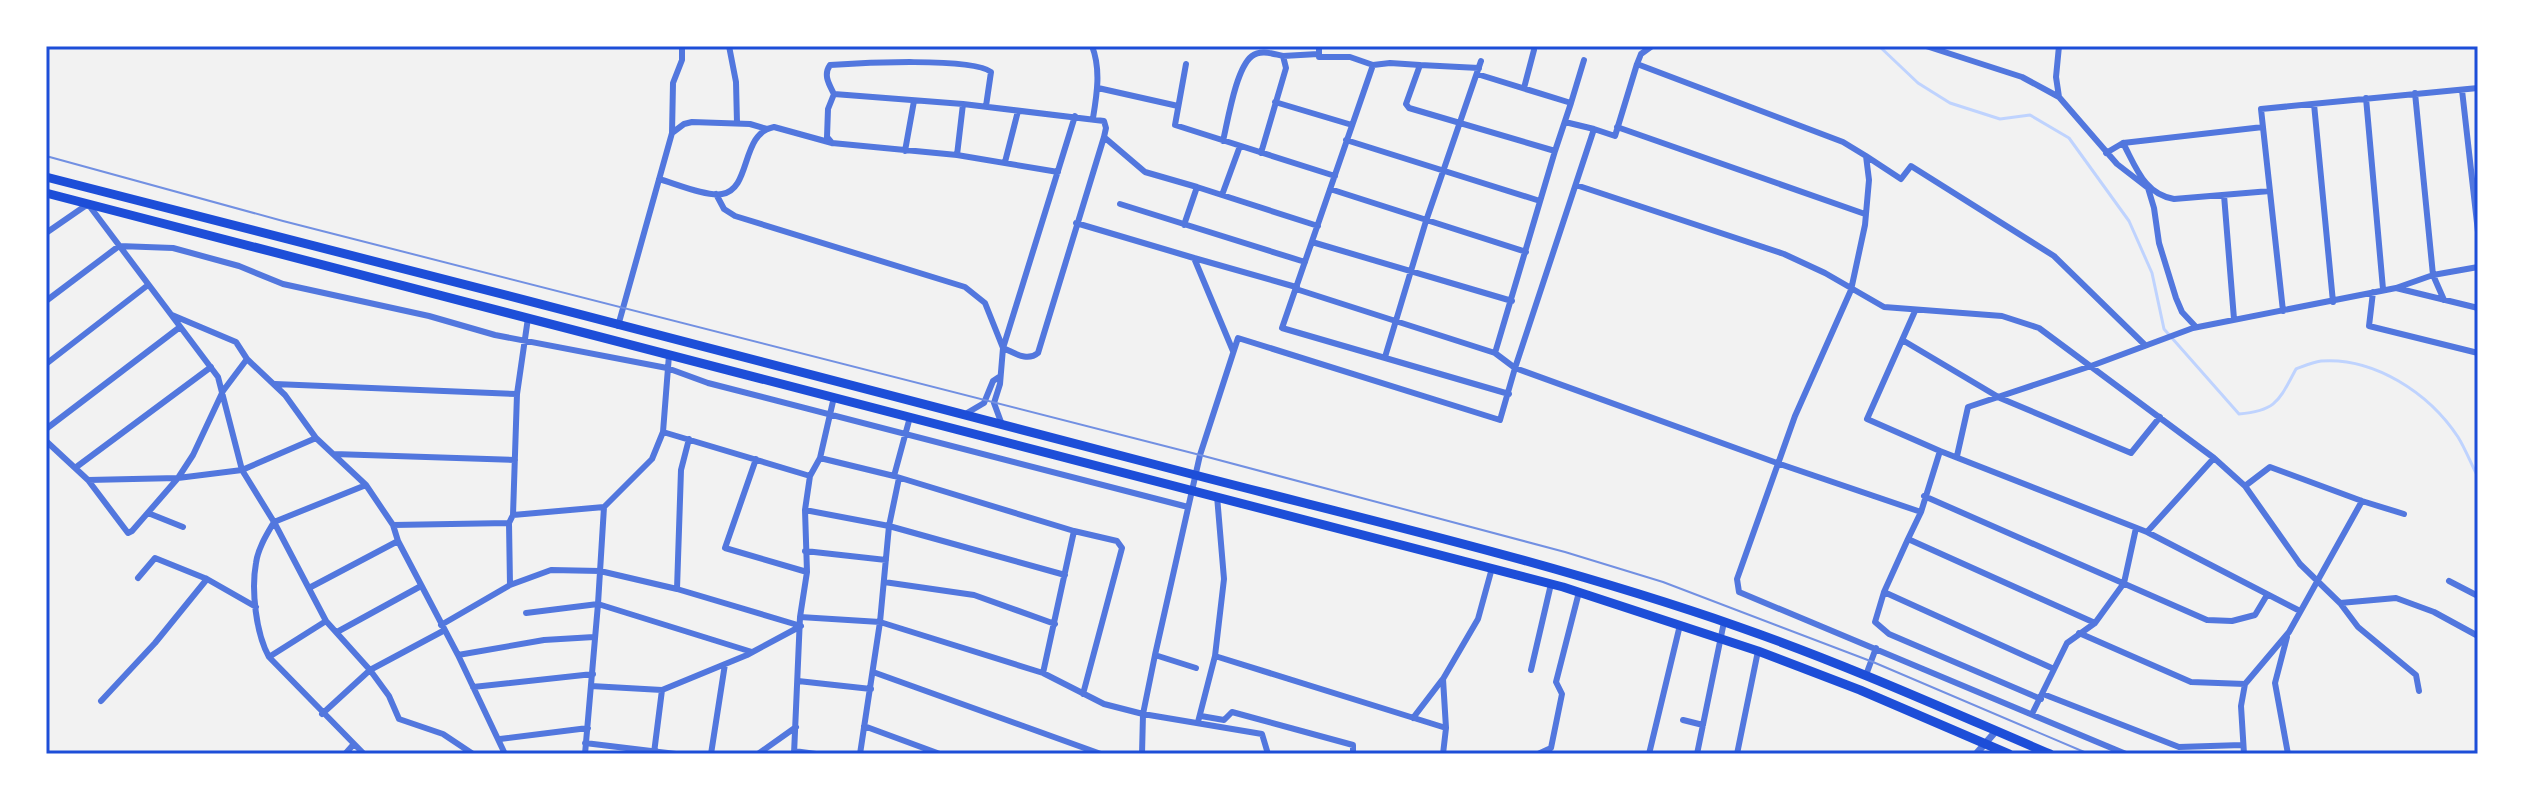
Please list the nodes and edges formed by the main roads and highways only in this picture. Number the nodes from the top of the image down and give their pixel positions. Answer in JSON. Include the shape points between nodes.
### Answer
{"nodes":[{"id":1,"x":46,"y":177,"type":"edge"},
{"id":2,"x":46,"y":193,"type":"edge"},
{"id":3,"x":664,"y":338,"type":"junction"},
{"id":4,"x":686,"y":343,"type":"junction"},
{"id":5,"x":665,"y":353,"type":"junction"},
{"id":6,"x":682,"y":358,"type":"junction"},
{"id":7,"x":2009,"y":754,"type":"edge"},
{"id":8,"x":2050,"y":754,"type":"edge"}],
"edges":[{"from":1,"to":3,"type":"main road"},
{"from":2,"to":5,"type":"main road"},
{"from":3,"to":4,"type":"main road"},
{"from":3,"to":5,"type":"main road"},
{"from":4,"to":6,"type":"main road"},
{"from":4,"to":8,"type":"main road","via":[[1520,559],[1724,622],[1866,675]]},
{"from":5,"to":6,"type":"main road"},
{"from":6,"to":7,"type":"main road","via":[[1579,592],[1758,651]]}]}
